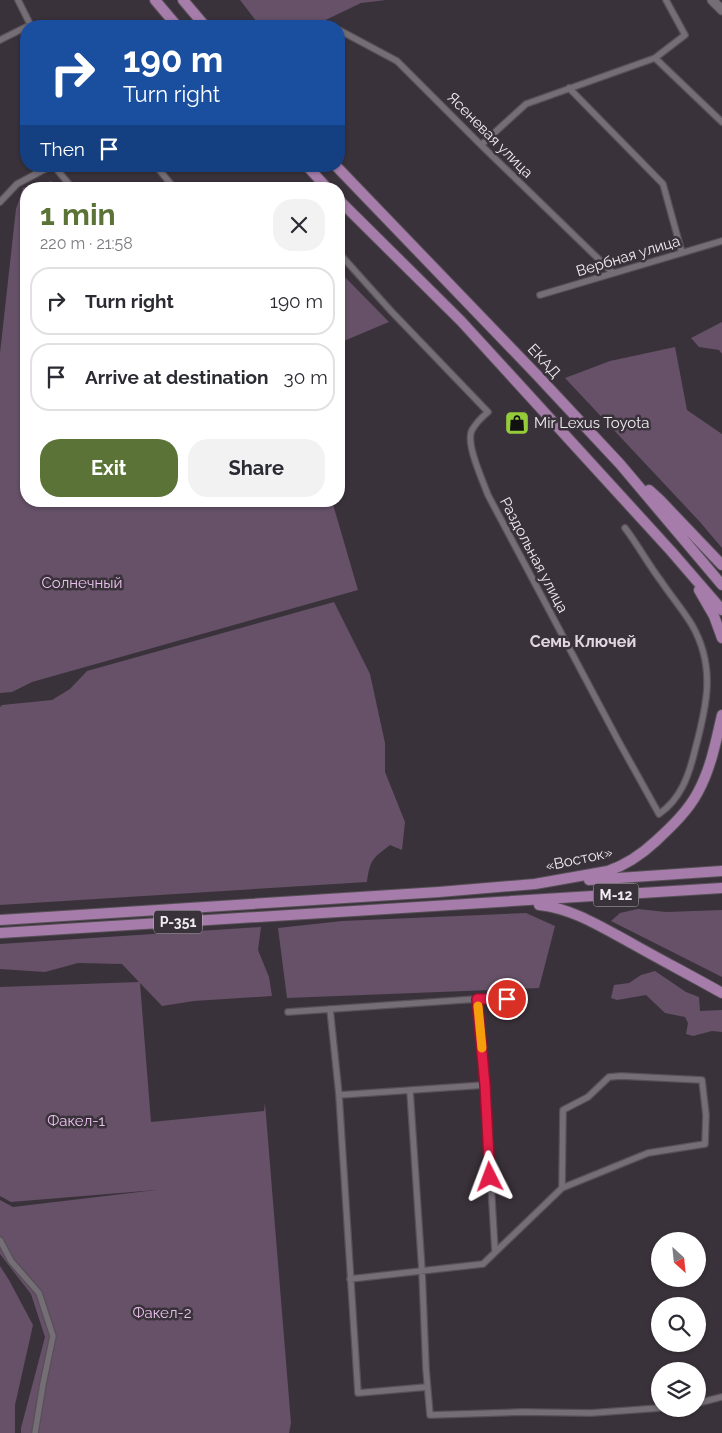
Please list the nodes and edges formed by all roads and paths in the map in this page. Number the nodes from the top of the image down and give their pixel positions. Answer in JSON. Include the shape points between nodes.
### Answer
{"nodes":[{"id":1,"x":18,"y":0,"type":"edge"},
{"id":2,"x":156,"y":0,"type":"edge"},
{"id":3,"x":183,"y":0,"type":"edge"},
{"id":4,"x":666,"y":0,"type":"edge"},
{"id":5,"x":712,"y":0,"type":"edge"},
{"id":6,"x":722,"y":10,"type":"edge"},
{"id":7,"x":26,"y":20,"type":"edge"},
{"id":8,"x":172,"y":20,"type":"edge"},
{"id":9,"x":200,"y":20,"type":"edge"},
{"id":10,"x":20,"y":30,"type":"edge"},
{"id":11,"x":345,"y":33,"type":"edge"},
{"id":12,"x":0,"y":40,"type":"edge"},
{"id":13,"x":655,"y":58,"type":"junction"},
{"id":14,"x":569,"y":88,"type":"junction"},
{"id":15,"x":722,"y":122,"type":"edge"},
{"id":16,"x":481,"y":145,"type":"junction"},
{"id":17,"x":40,"y":172,"type":"edge"},
{"id":18,"x":57,"y":172,"type":"edge"},
{"id":19,"x":161,"y":172,"type":"edge"},
{"id":20,"x":312,"y":172,"type":"edge"},
{"id":21,"x":342,"y":172,"type":"edge"},
{"id":22,"x":20,"y":182,"type":"edge"},
{"id":23,"x":21,"y":182,"type":"edge"},
{"id":24,"x":67,"y":182,"type":"edge"},
{"id":25,"x":169,"y":182,"type":"edge"},
{"id":26,"x":322,"y":182,"type":"edge"},
{"id":27,"x":0,"y":202,"type":"edge"},
{"id":28,"x":345,"y":206,"type":"edge"},
{"id":29,"x":722,"y":241,"type":"edge"},
{"id":30,"x":682,"y":252,"type":"junction"},
{"id":31,"x":345,"y":260,"type":"edge"},
{"id":32,"x":613,"y":273,"type":"junction"},
{"id":33,"x":540,"y":295,"type":"dead end"},
{"id":34,"x":620,"y":464,"type":"junction"},
{"id":35,"x":625,"y":528,"type":"dead end"},
{"id":36,"x":671,"y":551,"type":"junction"},
{"id":37,"x":722,"y":565,"type":"edge"},
{"id":38,"x":722,"y":585,"type":"edge"},
{"id":39,"x":722,"y":610,"type":"edge"},
{"id":40,"x":722,"y":638,"type":"edge"},
{"id":41,"x":722,"y":715,"type":"edge"},
{"id":42,"x":722,"y":871,"type":"edge"},
{"id":43,"x":535,"y":884,"type":"junction"},
{"id":44,"x":722,"y":888,"type":"edge"},
{"id":45,"x":511,"y":902,"type":"junction"},
{"id":46,"x":356,"y":911,"type":"joint"},
{"id":47,"x":0,"y":920,"type":"edge"},
{"id":48,"x":0,"y":933,"type":"edge"},
{"id":49,"x":722,"y":993,"type":"edge"},
{"id":50,"x":477,"y":999,"type":"junction"},
{"id":51,"x":522,"y":999,"type":"dead end"},
{"id":52,"x":330,"y":1009,"type":"junction"},
{"id":53,"x":288,"y":1012,"type":"dead end"},
{"id":54,"x":485,"y":1085,"type":"junction"},
{"id":55,"x":410,"y":1091,"type":"junction"},
{"id":56,"x":339,"y":1095,"type":"junction"},
{"id":57,"x":562,"y":1188,"type":"junction"},
{"id":58,"x":0,"y":1240,"type":"edge"},
{"id":59,"x":495,"y":1252,"type":"junction"},
{"id":60,"x":422,"y":1271,"type":"junction"},
{"id":61,"x":350,"y":1279,"type":"junction"},
{"id":62,"x":428,"y":1387,"type":"junction"},
{"id":63,"x":722,"y":1397,"type":"edge"},
{"id":64,"x":706,"y":1401,"type":"edge"},
{"id":65,"x":651,"y":1409,"type":"edge"},
{"id":66,"x":35,"y":1433,"type":"edge"}],
"edges":[{"from":1,"to":7,"type":"street"},
{"from":2,"to":8,"type":"highway"},
{"from":3,"to":9,"type":"highway"},
{"from":4,"to":13,"type":"street","via":[[685,35]]},
{"from":5,"to":6,"type":"main road"},
{"from":10,"to":12,"type":"street"},
{"from":11,"to":16,"type":"street","name":"Ясеневая улица","via":[[397,61]]},
{"from":13,"to":14,"type":"street"},
{"from":13,"to":15,"type":"street"},
{"from":14,"to":16,"type":"street","via":[[526,104]]},
{"from":14,"to":30,"type":"street","via":[[663,184]]},
{"from":16,"to":32,"type":"street","name":"Ясеневая улица"},
{"from":17,"to":23,"type":"street"},
{"from":18,"to":24,"type":"street"},
{"from":19,"to":25,"type":"street"},
{"from":20,"to":26,"type":"highway"},
{"from":21,"to":34,"type":"highway","name":"ЕКАД"},
{"from":22,"to":27,"type":"street"},
{"from":28,"to":36,"type":"highway","via":[[461,321]]},
{"from":29,"to":30,"type":"street","name":"Вербная улица"},
{"from":30,"to":32,"type":"street","name":"Вербная улица"},
{"from":31,"to":35,"type":"street","name":"Раздольная улица","via":[[488,412],[471,431],[470,438],[488,495],[659,814],[670,807],[691,765],[704,715],[707,669],[691,623]]},
{"from":32,"to":33,"type":"street","name":"Вербная улица"},
{"from":34,"to":37,"type":"highway","via":[[660,500]]},
{"from":34,"to":38,"type":"highway","name":"ЕКАД"},
{"from":36,"to":39,"type":"highway"},
{"from":36,"to":40,"type":"highway","via":[[705,599]]},
{"from":41,"to":43,"type":"highway","name":"«Восток»","via":[[706,776],[685,812],[671,827],[617,868]]},
{"from":42,"to":43,"type":"highway"},
{"from":43,"to":47,"type":"highway","name":"«Восток»","number":"Р-351"},
{"from":44,"to":45,"type":"highway","number":"М-12"},
{"from":45,"to":46,"type":"highway","number":"М-12"},
{"from":45,"to":49,"type":"highway","via":[[550,906],[574,914]]},
{"from":46,"to":48,"type":"highway","number":"Р-351"},
{"from":50,"to":51,"type":"street"},
{"from":50,"to":52,"type":"street"},
{"from":50,"to":54,"type":"street"},
{"from":52,"to":53,"type":"street"},
{"from":52,"to":56,"type":"street"},
{"from":54,"to":55,"type":"street"},
{"from":54,"to":59,"type":"street"},
{"from":55,"to":56,"type":"street"},
{"from":55,"to":60,"type":"street"},
{"from":56,"to":61,"type":"street"},
{"from":57,"to":57,"type":"street","via":[[648,1153],[704,1144],[706,1115],[702,1080],[609,1077],[588,1097],[563,1110]]},
{"from":57,"to":59,"type":"street"},
{"from":58,"to":66,"type":"street","via":[[12,1261],[39,1293],[53,1336]]},
{"from":59,"to":60,"type":"street","via":[[483,1264]]},
{"from":60,"to":61,"type":"street"},
{"from":60,"to":62,"type":"street"},
{"from":61,"to":62,"type":"street","via":[[358,1393]]},
{"from":62,"to":65,"type":"street","via":[[430,1415],[434,1416]]},
{"from":63,"to":64,"type":"street"}]}
